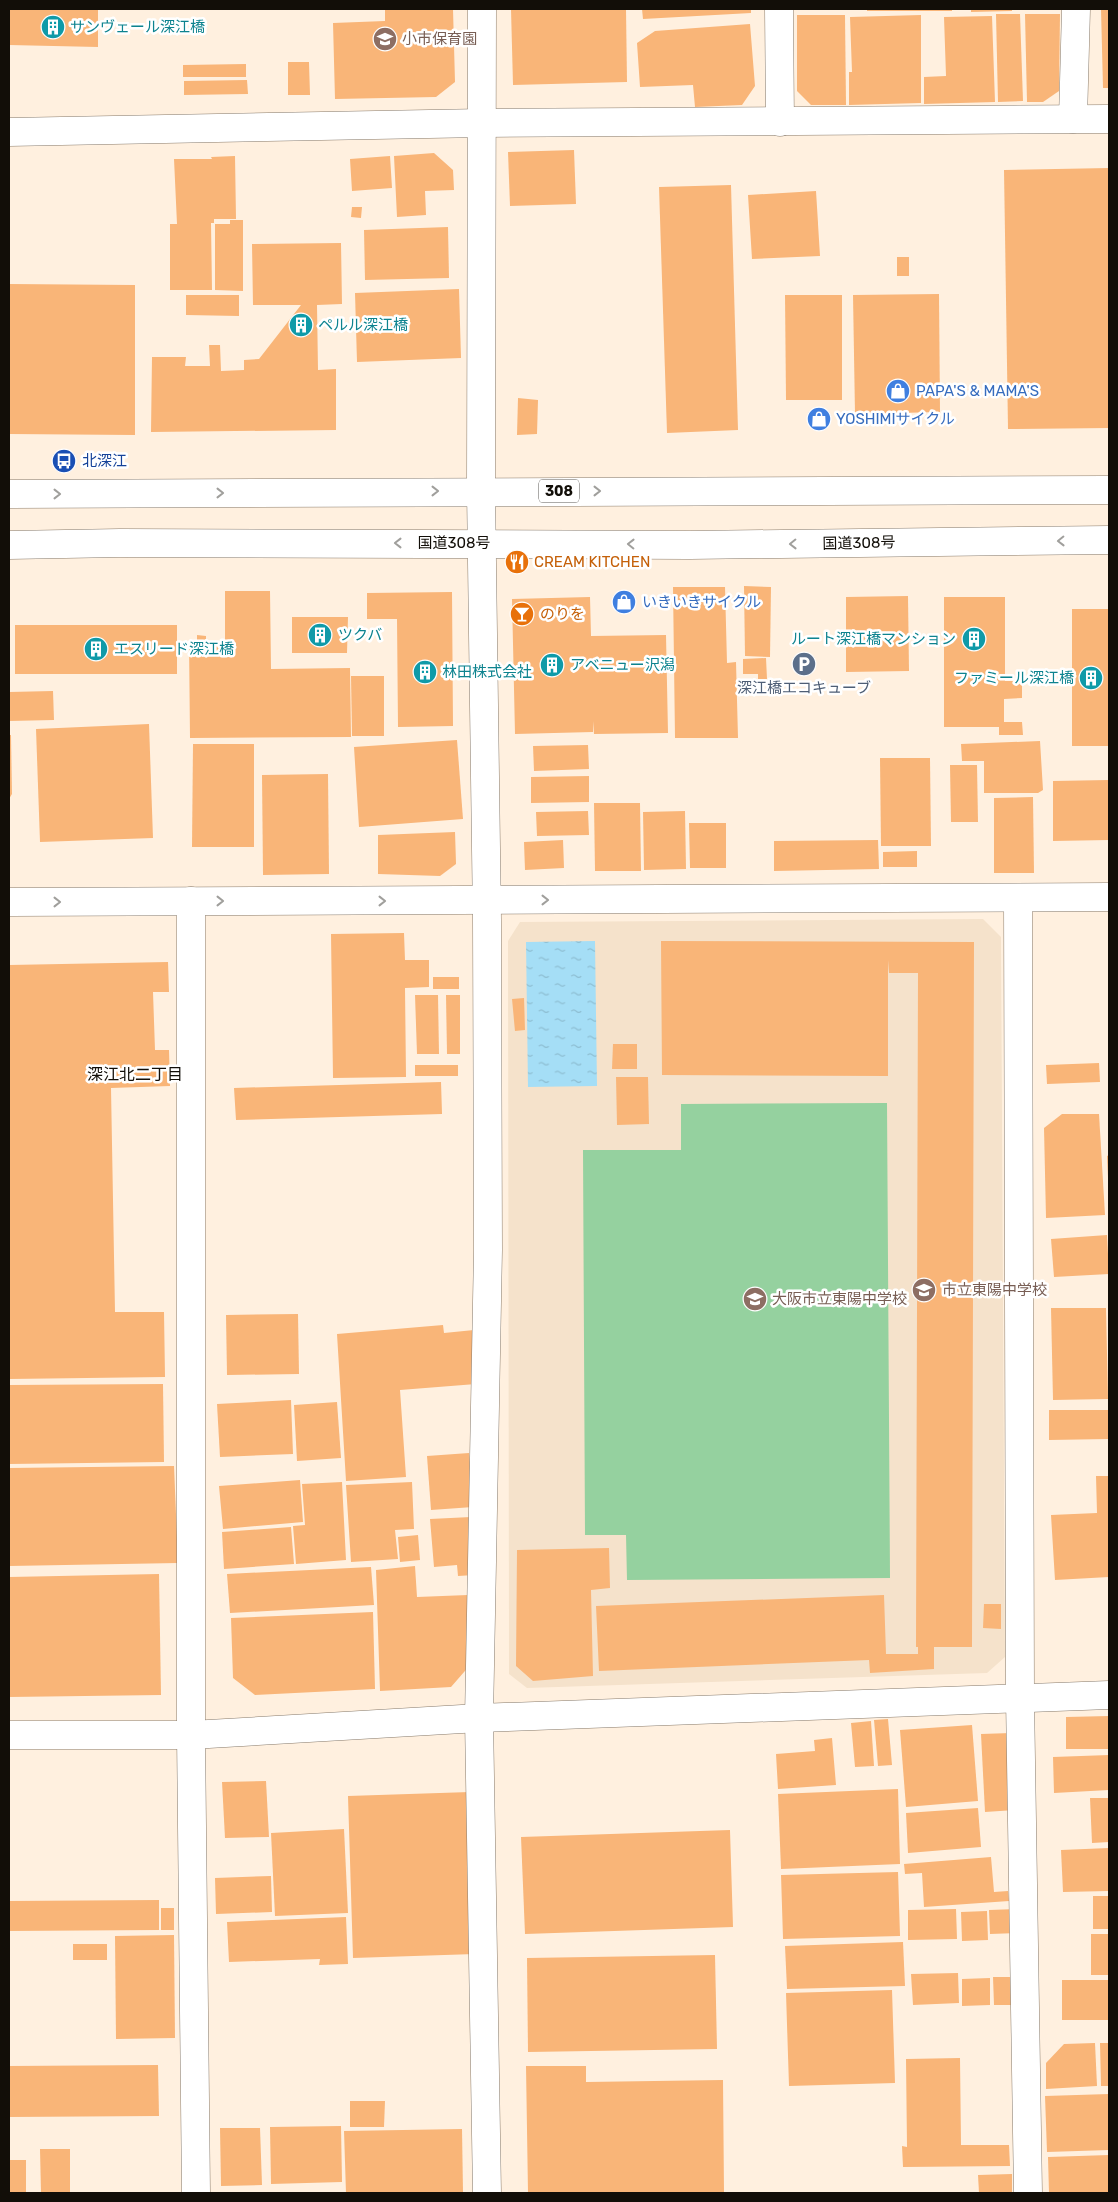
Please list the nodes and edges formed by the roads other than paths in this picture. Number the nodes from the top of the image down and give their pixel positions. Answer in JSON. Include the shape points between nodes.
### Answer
{"nodes":[{"id":1,"x":482,"y":9,"type":"edge"},
{"id":2,"x":779,"y":9,"type":"edge"},
{"id":3,"x":1076,"y":9,"type":"edge"},
{"id":4,"x":1073,"y":119,"type":"junction"},
{"id":5,"x":1109,"y":119,"type":"edge"},
{"id":6,"x":780,"y":122,"type":"junction"},
{"id":7,"x":483,"y":124,"type":"junction"},
{"id":8,"x":9,"y":132,"type":"edge"},
{"id":9,"x":1109,"y":490,"type":"edge"},
{"id":10,"x":481,"y":491,"type":"junction"},
{"id":11,"x":9,"y":494,"type":"edge"},
{"id":12,"x":1109,"y":540,"type":"edge"},
{"id":13,"x":482,"y":543,"type":"junction"},
{"id":14,"x":9,"y":545,"type":"edge"},
{"id":15,"x":1109,"y":897,"type":"edge"},
{"id":16,"x":1018,"y":898,"type":"junction"},
{"id":17,"x":487,"y":900,"type":"junction"},
{"id":18,"x":191,"y":901,"type":"junction"},
{"id":19,"x":9,"y":902,"type":"edge"},
{"id":20,"x":1109,"y":1695,"type":"edge"},
{"id":21,"x":1020,"y":1698,"type":"junction"},
{"id":22,"x":479,"y":1718,"type":"junction"},
{"id":23,"x":9,"y":1735,"type":"edge"},
{"id":24,"x":191,"y":1735,"type":"junction"},
{"id":25,"x":196,"y":2193,"type":"edge"},
{"id":26,"x":487,"y":2193,"type":"edge"},
{"id":27,"x":1028,"y":2193,"type":"edge"}],
"edges":[{"from":1,"to":7,"type":"main road"},
{"from":2,"to":6,"type":"main road"},
{"from":3,"to":4,"type":"main road"},
{"from":4,"to":5,"type":"main road"},
{"from":4,"to":6,"type":"main road"},
{"from":6,"to":7,"type":"main road"},
{"from":7,"to":8,"type":"main road"},
{"from":7,"to":10,"type":"main road"},
{"from":10,"to":9,"type":"main road","number":"308","one_way":true},
{"from":11,"to":10,"type":"main road","number":"308","one_way":true},
{"from":10,"to":13,"type":"main road"},
{"from":12,"to":13,"type":"main road","name":"国道308号","one_way":true,"via":[[690,545]]},
{"from":13,"to":14,"type":"main road","name":"国道308号","one_way":true},
{"from":13,"to":17,"type":"main road"},
{"from":15,"to":16,"type":"main road"},
{"from":17,"to":16,"type":"main road","one_way":true},
{"from":16,"to":21,"type":"main road"},
{"from":18,"to":17,"type":"main road","one_way":true},
{"from":17,"to":22,"type":"main road","via":[[488,1250]]},
{"from":19,"to":18,"type":"main road","one_way":true},
{"from":18,"to":24,"type":"main road"},
{"from":20,"to":21,"type":"main road"},
{"from":21,"to":22,"type":"main road"},
{"from":21,"to":27,"type":"main road"},
{"from":22,"to":24,"type":"main road"},
{"from":22,"to":26,"type":"main road"},
{"from":23,"to":24,"type":"main road"},
{"from":24,"to":25,"type":"main road"}]}
